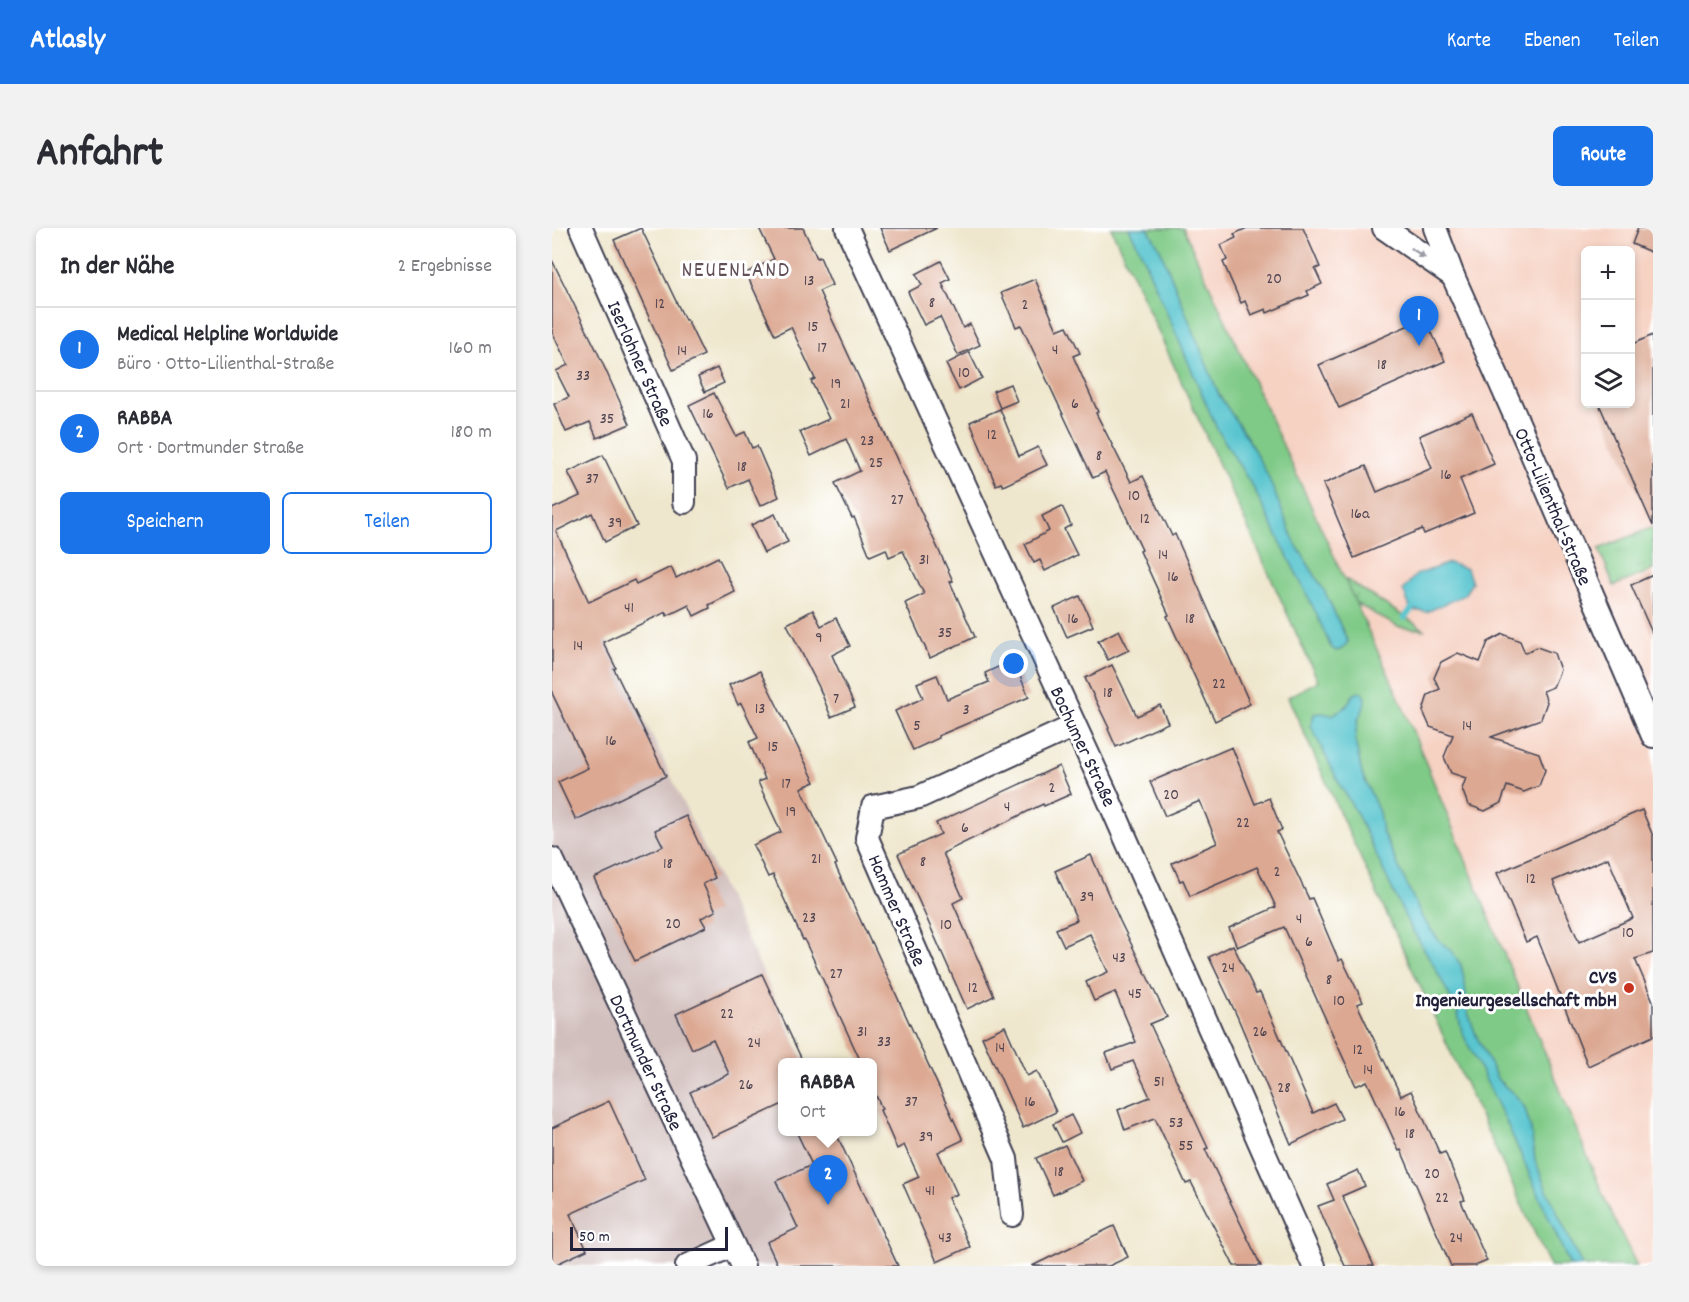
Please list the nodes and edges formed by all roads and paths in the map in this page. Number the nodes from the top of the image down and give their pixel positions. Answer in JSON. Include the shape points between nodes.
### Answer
{"nodes":[{"id":1,"x":581,"y":228,"type":"edge"},
{"id":2,"x":847,"y":228,"type":"edge"},
{"id":3,"x":1384,"y":228,"type":"edge"},
{"id":4,"x":1435,"y":228,"type":"edge"},
{"id":5,"x":1453,"y":276,"type":"junction"},
{"id":6,"x":684,"y":502,"type":"dead end"},
{"id":7,"x":1074,"y":726,"type":"junction"},
{"id":8,"x":1653,"y":736,"type":"edge"},
{"id":9,"x":552,"y":859,"type":"edge"},
{"id":10,"x":1012,"y":1215,"type":"dead end"},
{"id":11,"x":733,"y":1245,"type":"junction"},
{"id":12,"x":687,"y":1266,"type":"edge"},
{"id":13,"x":743,"y":1266,"type":"edge"},
{"id":14,"x":1314,"y":1266,"type":"edge"}],
"edges":[{"from":1,"to":6,"type":"street","name":"Iserlohner Straße","via":[[684,461]]},
{"from":2,"to":7,"type":"street","name":"Bochumer Straße"},
{"from":3,"to":5,"type":"street","one_way":true},
{"from":4,"to":5,"type":"street","name":"Otto-Lilienthal-Straße"},
{"from":5,"to":8,"type":"street","name":"Otto-Lilienthal-Straße"},
{"from":7,"to":10,"type":"street","name":"Hammer Straße","via":[[919,797],[873,807],[867,838],[1006,1159]]},
{"from":7,"to":14,"type":"street","name":"Bochumer Straße"},
{"from":9,"to":11,"type":"street","name":"Dortmunder Straße"},
{"from":11,"to":12,"type":"street"},
{"from":11,"to":13,"type":"street","name":"Dortmunder Straße"}]}
